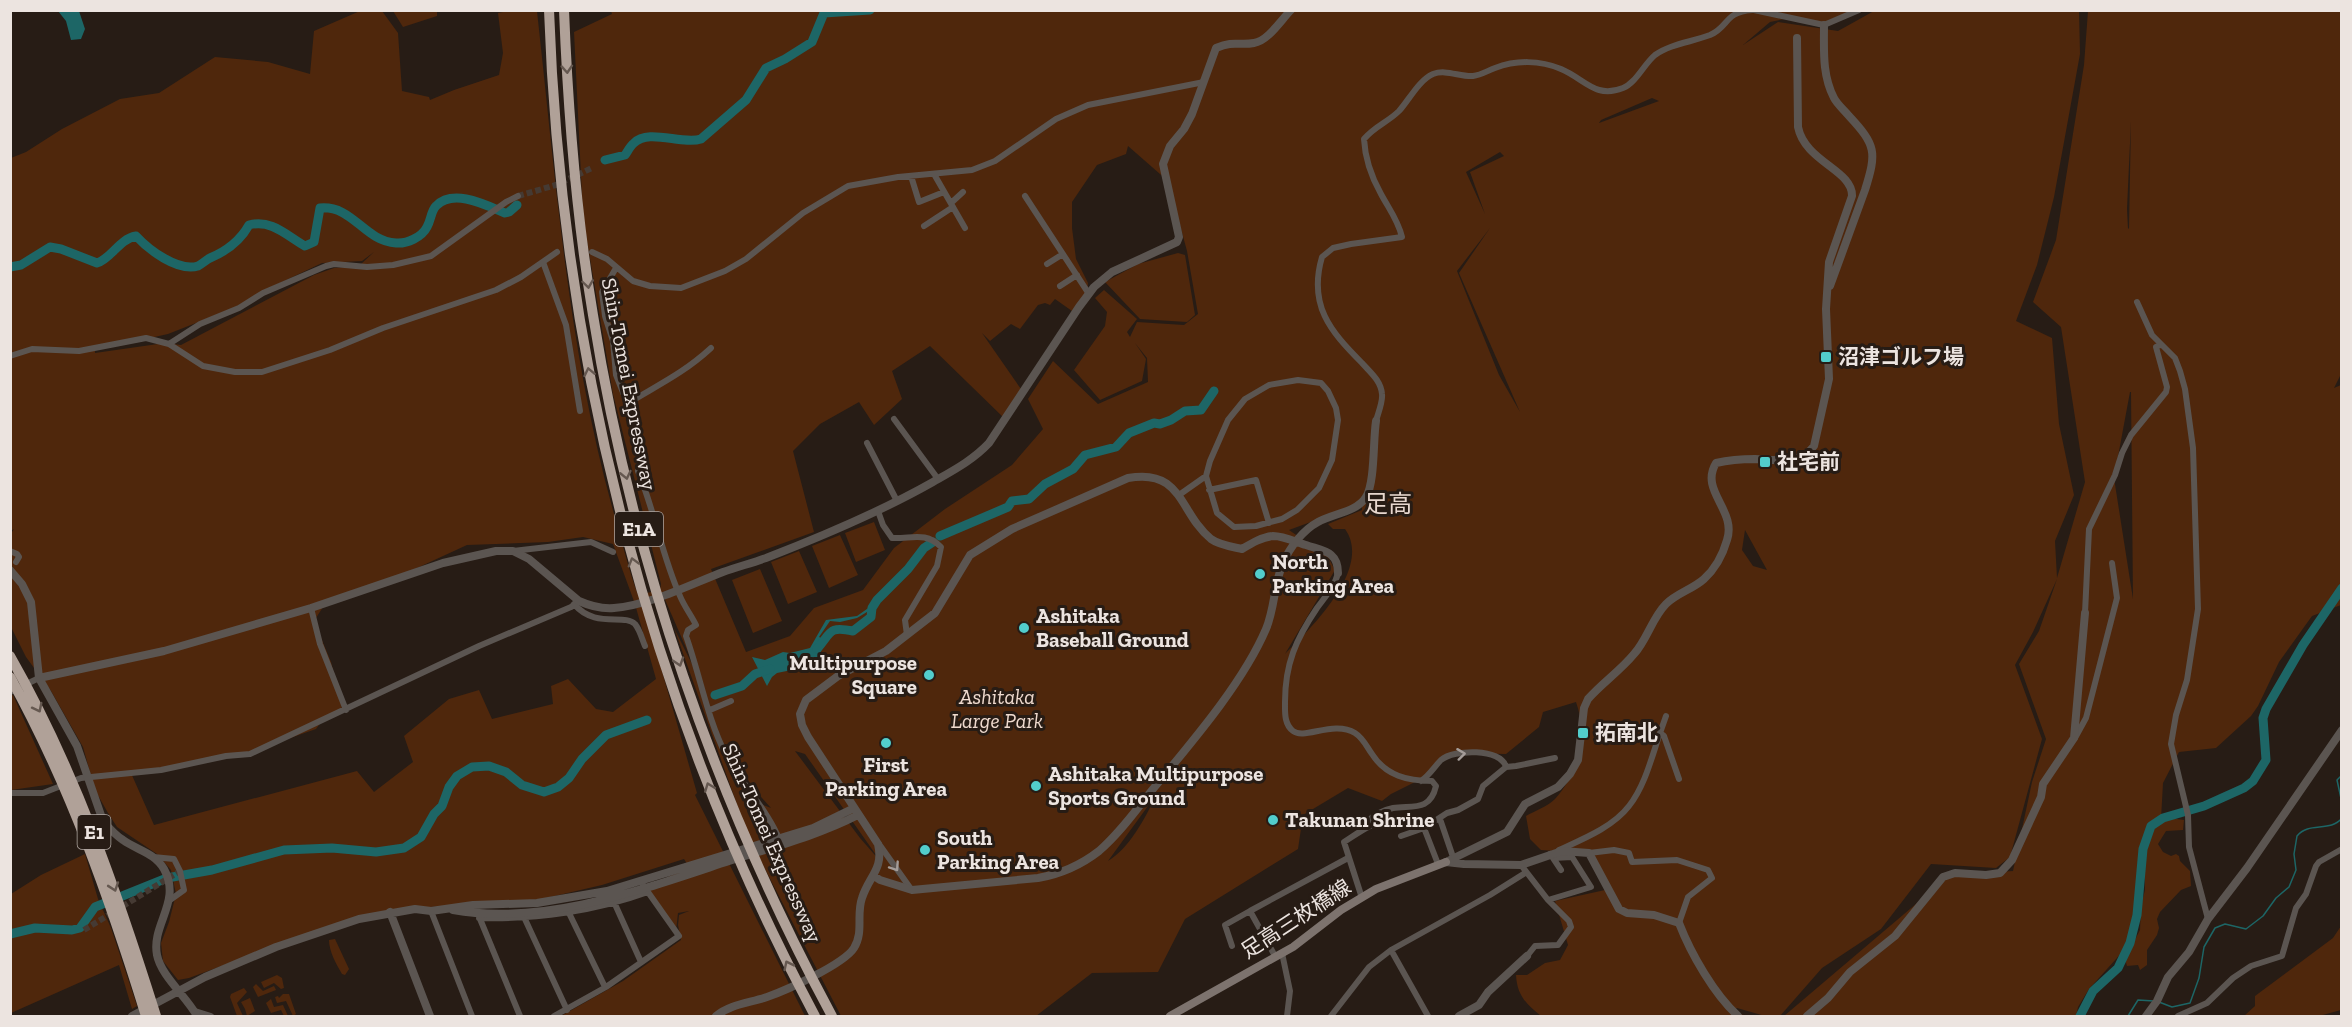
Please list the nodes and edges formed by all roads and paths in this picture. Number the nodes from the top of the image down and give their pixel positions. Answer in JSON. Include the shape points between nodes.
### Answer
{"nodes":[{"id":1,"x":549,"y":10,"type":"edge"},
{"id":2,"x":564,"y":10,"type":"edge"},
{"id":3,"x":1291,"y":10,"type":"edge"},
{"id":4,"x":1753,"y":10,"type":"edge"},
{"id":5,"x":1859,"y":10,"type":"edge"},
{"id":6,"x":1824,"y":25,"type":"junction"},
{"id":7,"x":1797,"y":38,"type":"dead end"},
{"id":8,"x":1204,"y":82,"type":"junction"},
{"id":9,"x":934,"y":174,"type":"junction"},
{"id":10,"x":911,"y":176,"type":"junction"},
{"id":11,"x":944,"y":192,"type":"junction"},
{"id":12,"x":963,"y":192,"type":"dead end"},
{"id":13,"x":518,"y":196,"type":"tunnel mouth"},
{"id":14,"x":1025,"y":196,"type":"dead end"},
{"id":15,"x":952,"y":205,"type":"junction"},
{"id":16,"x":924,"y":226,"type":"dead end"},
{"id":17,"x":965,"y":228,"type":"dead end"},
{"id":18,"x":557,"y":252,"type":"dead end"},
{"id":19,"x":592,"y":252,"type":"dead end"},
{"id":20,"x":1063,"y":254,"type":"junction"},
{"id":21,"x":543,"y":262,"type":"junction"},
{"id":22,"x":1047,"y":264,"type":"dead end"},
{"id":23,"x":616,"y":268,"type":"junction"},
{"id":24,"x":1077,"y":275,"type":"junction"},
{"id":25,"x":1060,"y":286,"type":"dead end"},
{"id":26,"x":1089,"y":294,"type":"junction"},
{"id":27,"x":1826,"y":296,"type":"junction"},
{"id":28,"x":2137,"y":302,"type":"dead end"},
{"id":29,"x":168,"y":344,"type":"junction"},
{"id":30,"x":2160,"y":345,"type":"junction"},
{"id":31,"x":711,"y":348,"type":"dead end"},
{"id":32,"x":10,"y":356,"type":"edge"},
{"id":33,"x":580,"y":411,"type":"dead end"},
{"id":34,"x":894,"y":420,"type":"dead end"},
{"id":35,"x":1376,"y":421,"type":"joint"},
{"id":36,"x":867,"y":443,"type":"dead end"},
{"id":37,"x":638,"y":471,"type":"dead end"},
{"id":38,"x":1206,"y":476,"type":"junction"},
{"id":39,"x":938,"y":479,"type":"junction"},
{"id":40,"x":1209,"y":490,"type":"junction"},
{"id":41,"x":1179,"y":495,"type":"junction"},
{"id":42,"x":897,"y":501,"type":"junction"},
{"id":43,"x":878,"y":511,"type":"junction"},
{"id":44,"x":1269,"y":523,"type":"junction"},
{"id":45,"x":1296,"y":541,"type":"junction"},
{"id":46,"x":10,"y":551,"type":"edge"},
{"id":47,"x":513,"y":551,"type":"junction"},
{"id":48,"x":613,"y":552,"type":"dead end"},
{"id":49,"x":16,"y":562,"type":"dead end"},
{"id":50,"x":2112,"y":563,"type":"dead end"},
{"id":51,"x":10,"y":570,"type":"edge"},
{"id":52,"x":1338,"y":573,"type":"joint"},
{"id":53,"x":676,"y":590,"type":"junction"},
{"id":54,"x":576,"y":602,"type":"junction"},
{"id":55,"x":311,"y":608,"type":"junction"},
{"id":56,"x":2085,"y":613,"type":"joint"},
{"id":57,"x":907,"y":635,"type":"junction"},
{"id":58,"x":645,"y":646,"type":"dead end"},
{"id":59,"x":10,"y":656,"type":"edge"},
{"id":60,"x":10,"y":677,"type":"edge"},
{"id":61,"x":37,"y":679,"type":"junction"},
{"id":62,"x":10,"y":692,"type":"edge"},
{"id":63,"x":731,"y":701,"type":"dead end"},
{"id":64,"x":346,"y":710,"type":"junction"},
{"id":65,"x":710,"y":710,"type":"junction"},
{"id":66,"x":1666,"y":717,"type":"dead end"},
{"id":67,"x":2342,"y":730,"type":"edge"},
{"id":68,"x":1660,"y":733,"type":"junction"},
{"id":69,"x":2074,"y":738,"type":"junction"},
{"id":70,"x":1555,"y":758,"type":"dead end"},
{"id":71,"x":1506,"y":767,"type":"junction"},
{"id":72,"x":84,"y":777,"type":"junction"},
{"id":73,"x":1679,"y":779,"type":"dead end"},
{"id":74,"x":1421,"y":781,"type":"junction"},
{"id":75,"x":10,"y":793,"type":"edge"},
{"id":76,"x":856,"y":812,"type":"junction"},
{"id":77,"x":1440,"y":819,"type":"junction"},
{"id":78,"x":1367,"y":826,"type":"junction"},
{"id":79,"x":1424,"y":828,"type":"junction"},
{"id":80,"x":1416,"y":830,"type":"junction"},
{"id":81,"x":1401,"y":836,"type":"dead end"},
{"id":82,"x":778,"y":842,"type":"junction"},
{"id":83,"x":878,"y":844,"type":"junction"},
{"id":84,"x":2342,"y":849,"type":"edge"},
{"id":85,"x":1589,"y":853,"type":"junction"},
{"id":86,"x":1552,"y":856,"type":"junction"},
{"id":87,"x":153,"y":857,"type":"junction"},
{"id":88,"x":1348,"y":858,"type":"junction"},
{"id":89,"x":1446,"y":861,"type":"junction"},
{"id":90,"x":1523,"y":869,"type":"junction"},
{"id":91,"x":1562,"y":870,"type":"dead end"},
{"id":92,"x":874,"y":876,"type":"junction"},
{"id":93,"x":645,"y":887,"type":"junction"},
{"id":94,"x":912,"y":890,"type":"junction"},
{"id":95,"x":1362,"y":898,"type":"junction"},
{"id":96,"x":170,"y":900,"type":"junction"},
{"id":97,"x":1548,"y":900,"type":"junction"},
{"id":98,"x":614,"y":902,"type":"junction"},
{"id":99,"x":431,"y":911,"type":"junction"},
{"id":100,"x":568,"y":911,"type":"junction"},
{"id":101,"x":1250,"y":911,"type":"junction"},
{"id":102,"x":390,"y":912,"type":"junction"},
{"id":103,"x":477,"y":912,"type":"junction"},
{"id":104,"x":524,"y":917,"type":"junction"},
{"id":105,"x":2208,"y":920,"type":"junction"},
{"id":106,"x":1679,"y":924,"type":"junction"},
{"id":107,"x":1232,"y":946,"type":"dead end"},
{"id":108,"x":1391,"y":950,"type":"junction"},
{"id":109,"x":1279,"y":954,"type":"junction"},
{"id":110,"x":1527,"y":956,"type":"joint"},
{"id":111,"x":641,"y":962,"type":"junction"},
{"id":112,"x":605,"y":987,"type":"junction"},
{"id":113,"x":179,"y":990,"type":"junction"},
{"id":114,"x":567,"y":1010,"type":"junction"},
{"id":115,"x":196,"y":1015,"type":"edge"},
{"id":116,"x":138,"y":1016,"type":"edge"},
{"id":117,"x":156,"y":1017,"type":"edge"},
{"id":118,"x":211,"y":1017,"type":"edge"},
{"id":119,"x":430,"y":1017,"type":"edge"},
{"id":120,"x":472,"y":1017,"type":"edge"},
{"id":121,"x":520,"y":1017,"type":"edge"},
{"id":122,"x":554,"y":1017,"type":"edge"},
{"id":123,"x":716,"y":1017,"type":"edge"},
{"id":124,"x":815,"y":1017,"type":"edge"},
{"id":125,"x":832,"y":1017,"type":"edge"},
{"id":126,"x":1170,"y":1017,"type":"edge"},
{"id":127,"x":1287,"y":1017,"type":"edge"},
{"id":128,"x":1331,"y":1017,"type":"edge"},
{"id":129,"x":1428,"y":1017,"type":"edge"},
{"id":130,"x":1459,"y":1017,"type":"edge"},
{"id":131,"x":1738,"y":1017,"type":"edge"},
{"id":132,"x":1807,"y":1017,"type":"edge"},
{"id":133,"x":2146,"y":1017,"type":"edge"},
{"id":134,"x":2178,"y":1017,"type":"edge"}],
"edges":[{"from":124,"to":1,"type":"highway","name":"Shin-Tomei Expressway","number":"E1A","one_way":true,"via":[[717,809],[675,697],[627,540],[573,285],[555,127]]},
{"from":2,"to":125,"type":"highway","name":"Shin-Tomei Expressway","number":"E1A","one_way":true,"via":[[571,136],[585,265],[602,369],[644,548],[685,680],[737,819]]},
{"from":3,"to":8,"type":"street","via":[[1261,40],[1230,42],[1216,48]]},
{"from":4,"to":6,"type":"street"},
{"from":4,"to":35,"type":"street","via":[[1735,13],[1710,35],[1657,53],[1623,88],[1598,90],[1562,69],[1523,61],[1470,76],[1445,72],[1424,81],[1398,112],[1373,129],[1364,139],[1370,167],[1382,197],[1398,221],[1402,237],[1333,248],[1322,257],[1317,282],[1320,306],[1332,330],[1380,384],[1383,396]]},
{"from":5,"to":6,"type":"street"},
{"from":6,"to":27,"type":"street","via":[[1826,79],[1835,100],[1869,139],[1873,151],[1870,175]]},
{"from":7,"to":27,"type":"street","via":[[1800,139],[1852,188],[1828,262]]},
{"from":8,"to":9,"type":"street","via":[[1080,107],[990,164]]},
{"from":8,"to":26,"type":"street","via":[[1188,121],[1163,164],[1177,242],[1112,272]]},
{"from":9,"to":10,"type":"street"},
{"from":9,"to":11,"type":"street"},
{"from":10,"to":11,"type":"street","via":[[919,202]]},
{"from":10,"to":23,"type":"street","via":[[848,186],[803,213],[746,259],[681,288],[650,286]]},
{"from":11,"to":15,"type":"street"},
{"from":12,"to":15,"type":"street"},
{"from":13,"to":29,"type":"street","via":[[431,256],[393,265],[326,266],[263,292]]},
{"from":14,"to":20,"type":"street"},
{"from":15,"to":16,"type":"street"},
{"from":15,"to":17,"type":"street"},
{"from":18,"to":21,"type":"street"},
{"from":19,"to":23,"type":"street"},
{"from":20,"to":22,"type":"street"},
{"from":20,"to":24,"type":"street"},
{"from":21,"to":29,"type":"street","via":[[496,290],[262,372],[203,366]]},
{"from":21,"to":33,"type":"street","via":[[566,325]]},
{"from":23,"to":31,"type":"street","via":[[604,287],[603,300],[616,375],[630,402],[673,378]]},
{"from":24,"to":25,"type":"street"},
{"from":24,"to":26,"type":"street"},
{"from":26,"to":39,"type":"street","via":[[989,443],[976,456]]},
{"from":27,"to":89,"type":"street","via":[[1829,379],[1810,452],[1792,460],[1729,460],[1716,464],[1710,478],[1729,525],[1717,564],[1703,580],[1664,605],[1635,654],[1588,699],[1578,760],[1570,774],[1558,787],[1525,804],[1507,832]]},
{"from":28,"to":30,"type":"street"},
{"from":29,"to":32,"type":"street","via":[[146,338],[95,350],[32,349]]},
{"from":30,"to":56,"type":"street","via":[[2156,347],[2166,392],[2131,435],[2089,529]]},
{"from":30,"to":105,"type":"street","via":[[2175,358],[2180,371],[2193,448],[2198,609],[2187,680],[2171,744],[2188,815],[2189,847]]},
{"from":34,"to":39,"type":"street"},
{"from":35,"to":45,"type":"street","via":[[1372,476],[1365,498],[1355,507],[1316,523]]},
{"from":36,"to":42,"type":"street"},
{"from":37,"to":53,"type":"street"},
{"from":38,"to":40,"type":"street"},
{"from":38,"to":41,"type":"street"},
{"from":38,"to":44,"type":"street","via":[[1228,420],[1245,399],[1278,382],[1321,383],[1333,401],[1338,420],[1332,460],[1319,488],[1308,500],[1282,519]]},
{"from":39,"to":42,"type":"street"},
{"from":40,"to":44,"type":"street","via":[[1217,513],[1234,527]]},
{"from":40,"to":44,"type":"street","via":[[1256,480]]},
{"from":41,"to":45,"type":"street","via":[[1212,540],[1242,549],[1256,540],[1274,536]]},
{"from":41,"to":57,"type":"street","via":[[1154,477],[1128,478],[998,536],[970,555],[935,613]]},
{"from":42,"to":43,"type":"street"},
{"from":43,"to":53,"type":"street"},
{"from":43,"to":57,"type":"street","via":[[892,538],[919,536],[933,539],[941,547],[937,566],[905,620]]},
{"from":45,"to":52,"type":"street","via":[[1331,553]]},
{"from":45,"to":94,"type":"street","via":[[1282,564],[1266,628],[1250,659],[1179,758],[1099,851],[1054,875]]},
{"from":46,"to":49,"type":"street","via":[[19,556]]},
{"from":47,"to":48,"type":"street","via":[[591,542]]},
{"from":47,"to":54,"type":"street","via":[[529,559]]},
{"from":47,"to":55,"type":"street","via":[[443,563]]},
{"from":50,"to":69,"type":"street","via":[[2117,598],[2086,718]]},
{"from":51,"to":61,"type":"street","via":[[31,602]]},
{"from":52,"to":74,"type":"street","via":[[1291,652],[1285,683],[1288,725],[1298,733],[1329,728],[1348,730],[1362,739],[1384,768],[1399,777]]},
{"from":53,"to":54,"type":"street","via":[[615,608]]},
{"from":53,"to":65,"type":"street","via":[[696,625],[686,636]]},
{"from":54,"to":58,"type":"street","via":[[580,611],[593,617],[631,621]]},
{"from":54,"to":64,"type":"street"},
{"from":55,"to":61,"type":"street","via":[[164,651]]},
{"from":55,"to":64,"type":"street","via":[[320,644]]},
{"from":56,"to":69,"type":"street"},
{"from":57,"to":76,"type":"street","via":[[816,690],[802,706],[802,725]]},
{"from":59,"to":117,"type":"highway","number":"E1","one_way":true,"via":[[59,750],[93,829]]},
{"from":60,"to":116,"type":"highway","number":"E1","via":[[50,754],[87,842],[122,938]]},
{"from":61,"to":62,"type":"street"},
{"from":61,"to":72,"type":"street","via":[[77,746]]},
{"from":63,"to":65,"type":"street"},
{"from":64,"to":72,"type":"street","via":[[250,754],[161,770]]},
{"from":65,"to":82,"type":"street","via":[[714,730]]},
{"from":66,"to":68,"type":"street"},
{"from":67,"to":105,"type":"street"},
{"from":68,"to":73,"type":"street"},
{"from":68,"to":86,"type":"street","via":[[1630,805],[1619,817]]},
{"from":69,"to":132,"type":"street","via":[[2043,784],[2025,834],[2001,873],[1955,873],[1943,877],[1895,936],[1850,972]]},
{"from":70,"to":71,"type":"street"},
{"from":74,"to":71,"type":"street","one_way":true,"via":[[1454,754],[1496,755]]},
{"from":71,"to":77,"type":"street","via":[[1483,786],[1478,799]]},
{"from":72,"to":75,"type":"street","via":[[43,793]]},
{"from":72,"to":87,"type":"street","via":[[110,829]]},
{"from":74,"to":78,"type":"street","via":[[1432,781],[1436,786],[1425,804],[1380,812]]},
{"from":76,"to":82,"type":"street","via":[[837,826]]},
{"from":76,"to":83,"type":"street"},
{"from":77,"to":79,"type":"street"},
{"from":77,"to":89,"type":"street"},
{"from":78,"to":80,"type":"street","via":[[1397,817]]},
{"from":78,"to":88,"type":"street","via":[[1344,842]]},
{"from":79,"to":80,"type":"street"},
{"from":79,"to":89,"type":"street"},
{"from":80,"to":81,"type":"street"},
{"from":82,"to":93,"type":"street"},
{"from":83,"to":92,"type":"street","via":[[880,863]]},
{"from":83,"to":94,"type":"street","one_way":true},
{"from":84,"to":134,"type":"street","via":[[2316,866],[2306,894],[2296,908],[2282,956],[2251,966],[2207,1003]]},
{"from":85,"to":86,"type":"street","via":[[1562,851]]},
{"from":85,"to":106,"type":"street","via":[[1619,909]]},
{"from":85,"to":106,"type":"street","via":[[1614,850],[1629,853],[1632,862],[1677,860],[1708,870],[1712,878],[1688,897]]},
{"from":86,"to":90,"type":"street"},
{"from":86,"to":91,"type":"street"},
{"from":86,"to":97,"type":"street","via":[[1572,857],[1591,887]]},
{"from":87,"to":96,"type":"street","via":[[167,876]]},
{"from":87,"to":96,"type":"street","via":[[174,859],[180,871],[184,890]]},
{"from":88,"to":95,"type":"street"},
{"from":88,"to":101,"type":"street"},
{"from":89,"to":90,"type":"street"},
{"from":89,"to":95,"type":"main road","name":"足高三枚橋線"},
{"from":90,"to":97,"type":"street"},
{"from":90,"to":108,"type":"street","via":[[1491,895]]},
{"from":92,"to":94,"type":"street"},
{"from":92,"to":123,"type":"street","via":[[861,898],[860,935],[848,956],[779,992],[734,1006]]},
{"from":93,"to":98,"type":"street"},
{"from":93,"to":103,"type":"street"},
{"from":93,"to":111,"type":"street","via":[[679,936]]},
{"from":95,"to":109,"type":"main road","name":"足高三枚橋線"},
{"from":96,"to":113,"type":"street","via":[[156,953]]},
{"from":97,"to":110,"type":"street","via":[[1571,927],[1558,945],[1535,946]]},
{"from":98,"to":100,"type":"street"},
{"from":98,"to":111,"type":"street"},
{"from":99,"to":102,"type":"street"},
{"from":99,"to":103,"type":"street"},
{"from":99,"to":120,"type":"street"},
{"from":100,"to":104,"type":"street"},
{"from":100,"to":112,"type":"street"},
{"from":101,"to":107,"type":"street","via":[[1225,925]]},
{"from":101,"to":109,"type":"street"},
{"from":102,"to":113,"type":"street","via":[[276,947]]},
{"from":102,"to":119,"type":"street"},
{"from":103,"to":104,"type":"street"},
{"from":103,"to":121,"type":"street"},
{"from":104,"to":114,"type":"street"},
{"from":105,"to":133,"type":"street","via":[[2168,977]]},
{"from":106,"to":131,"type":"street","via":[[1699,963],[1727,1007]]},
{"from":108,"to":128,"type":"street","via":[[1369,967]]},
{"from":108,"to":129,"type":"street"},
{"from":109,"to":126,"type":"main road","name":"足高三枚橋線"},
{"from":109,"to":127,"type":"street","via":[[1290,991]]},
{"from":110,"to":130,"type":"street","via":[[1479,1005]]},
{"from":111,"to":112,"type":"street"},
{"from":112,"to":114,"type":"street"},
{"from":113,"to":115,"type":"street"},
{"from":113,"to":116,"type":"street"},
{"from":114,"to":122,"type":"street"},
{"from":115,"to":118,"type":"street"}]}
